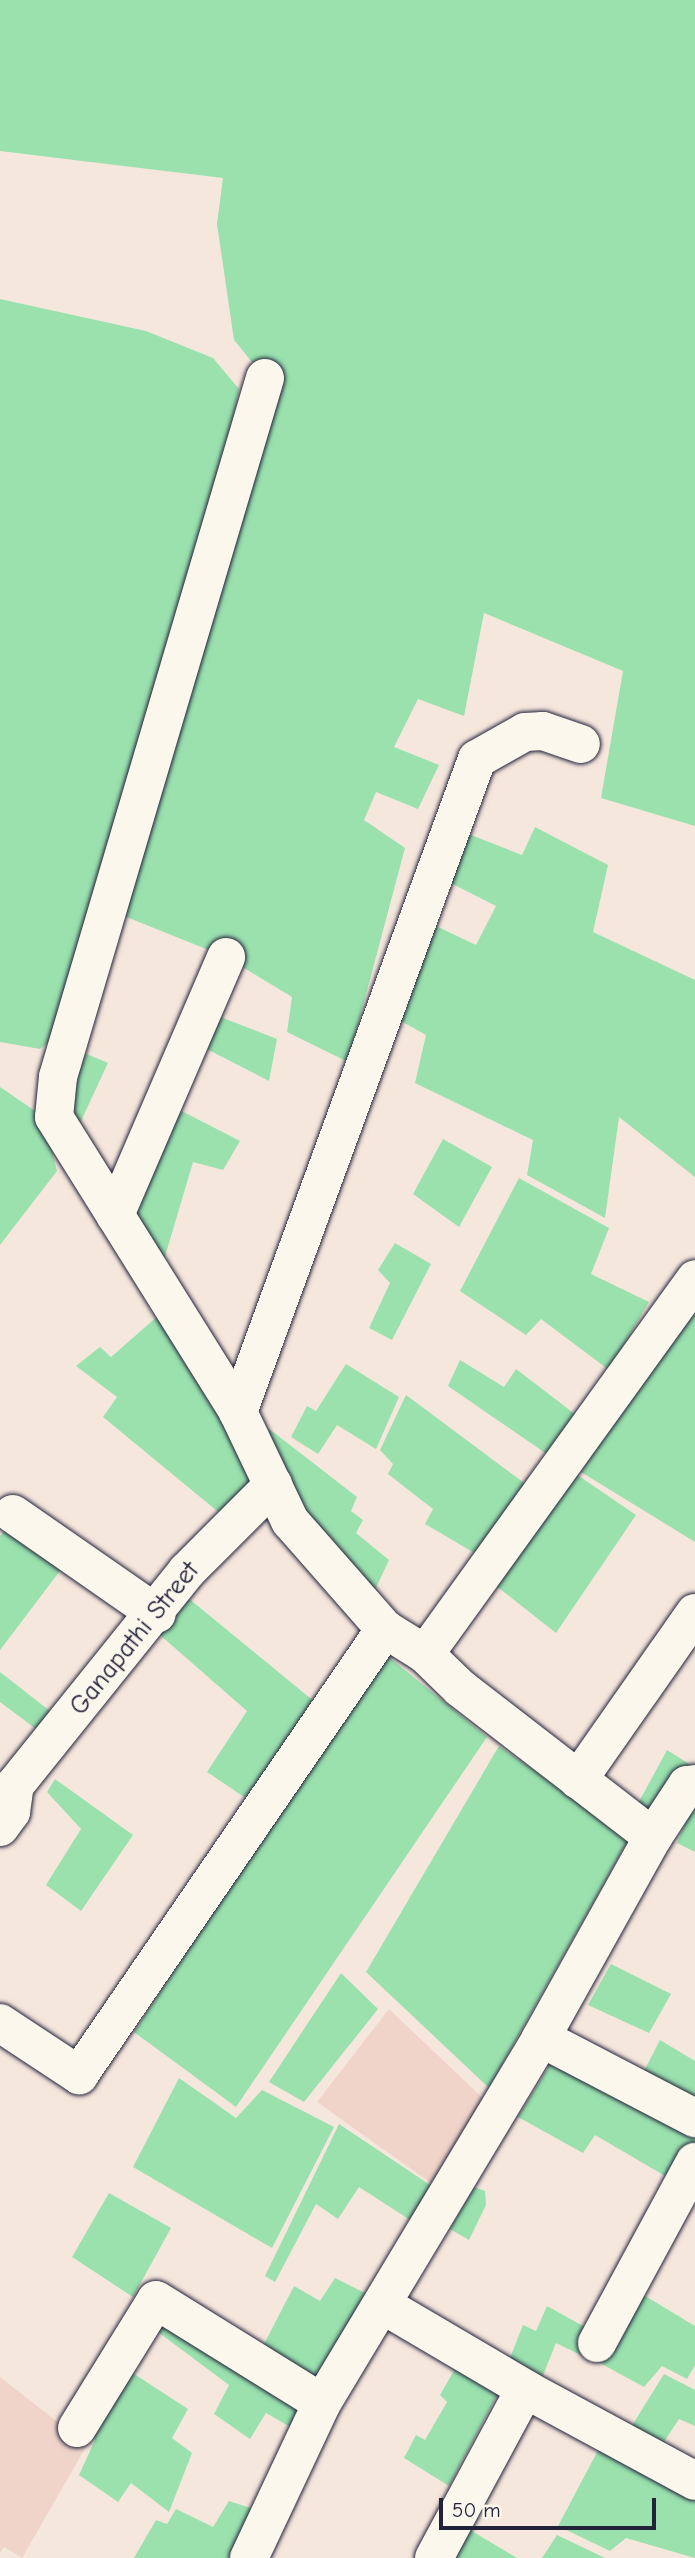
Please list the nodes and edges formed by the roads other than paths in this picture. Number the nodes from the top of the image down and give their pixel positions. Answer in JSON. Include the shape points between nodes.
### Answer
{"nodes":[{"id":1,"x":265,"y":378,"type":"dead end"},
{"id":2,"x":581,"y":744,"type":"dead end"},
{"id":3,"x":226,"y":957,"type":"dead end"},
{"id":4,"x":115,"y":1215,"type":"junction"},
{"id":5,"x":695,"y":1279,"type":"edge"},
{"id":6,"x":238,"y":1412,"type":"junction"},
{"id":7,"x":273,"y":1485,"type":"junction"},
{"id":8,"x":13,"y":1514,"type":"dead end"},
{"id":9,"x":695,"y":1613,"type":"edge"},
{"id":10,"x":157,"y":1614,"type":"junction"},
{"id":11,"x":385,"y":1629,"type":"junction"},
{"id":12,"x":425,"y":1654,"type":"junction"},
{"id":13,"x":8,"y":1780,"type":"edge"},
{"id":14,"x":578,"y":1780,"type":"junction"},
{"id":15,"x":695,"y":1784,"type":"edge"},
{"id":16,"x":0,"y":1827,"type":"edge"},
{"id":17,"x":653,"y":1837,"type":"junction"},
{"id":18,"x":0,"y":2023,"type":"edge"},
{"id":19,"x":541,"y":2038,"type":"junction"},
{"id":20,"x":695,"y":2118,"type":"edge"},
{"id":21,"x":695,"y":2162,"type":"edge"},
{"id":22,"x":383,"y":2305,"type":"junction"},
{"id":23,"x":597,"y":2343,"type":"dead end"},
{"id":24,"x":527,"y":2390,"type":"junction"},
{"id":25,"x":322,"y":2403,"type":"junction"},
{"id":26,"x":77,"y":2428,"type":"dead end"},
{"id":27,"x":695,"y":2481,"type":"edge"},
{"id":28,"x":249,"y":2558,"type":"edge"},
{"id":29,"x":435,"y":2558,"type":"edge"}],
"edges":[{"from":1,"to":4,"type":"street","via":[[52,1105]]},
{"from":2,"to":6,"type":"street","via":[[543,732],[525,732],[477,759]]},
{"from":3,"to":4,"type":"street"},
{"from":4,"to":6,"type":"street"},
{"from":5,"to":12,"type":"street"},
{"from":6,"to":7,"type":"street"},
{"from":7,"to":10,"type":"street","name":"Ganapathi Street","via":[[187,1571]]},
{"from":7,"to":11,"type":"street","via":[[290,1521]]},
{"from":8,"to":10,"type":"street"},
{"from":9,"to":14,"type":"street"},
{"from":10,"to":13,"type":"street","name":"Ganapathi Street"},
{"from":11,"to":12,"type":"street"},
{"from":11,"to":18,"type":"street","via":[[79,2075]]},
{"from":12,"to":14,"type":"street","via":[[460,1688]]},
{"from":13,"to":16,"type":"street","via":[[11,1812]]},
{"from":14,"to":17,"type":"street"},
{"from":15,"to":17,"type":"street","via":[[687,1785]]},
{"from":17,"to":19,"type":"street"},
{"from":19,"to":20,"type":"street"},
{"from":19,"to":22,"type":"street"},
{"from":21,"to":23,"type":"street"},
{"from":22,"to":24,"type":"street"},
{"from":22,"to":25,"type":"street"},
{"from":24,"to":27,"type":"street"},
{"from":24,"to":29,"type":"street"},
{"from":25,"to":26,"type":"street","via":[[156,2301]]},
{"from":25,"to":28,"type":"street"}]}
